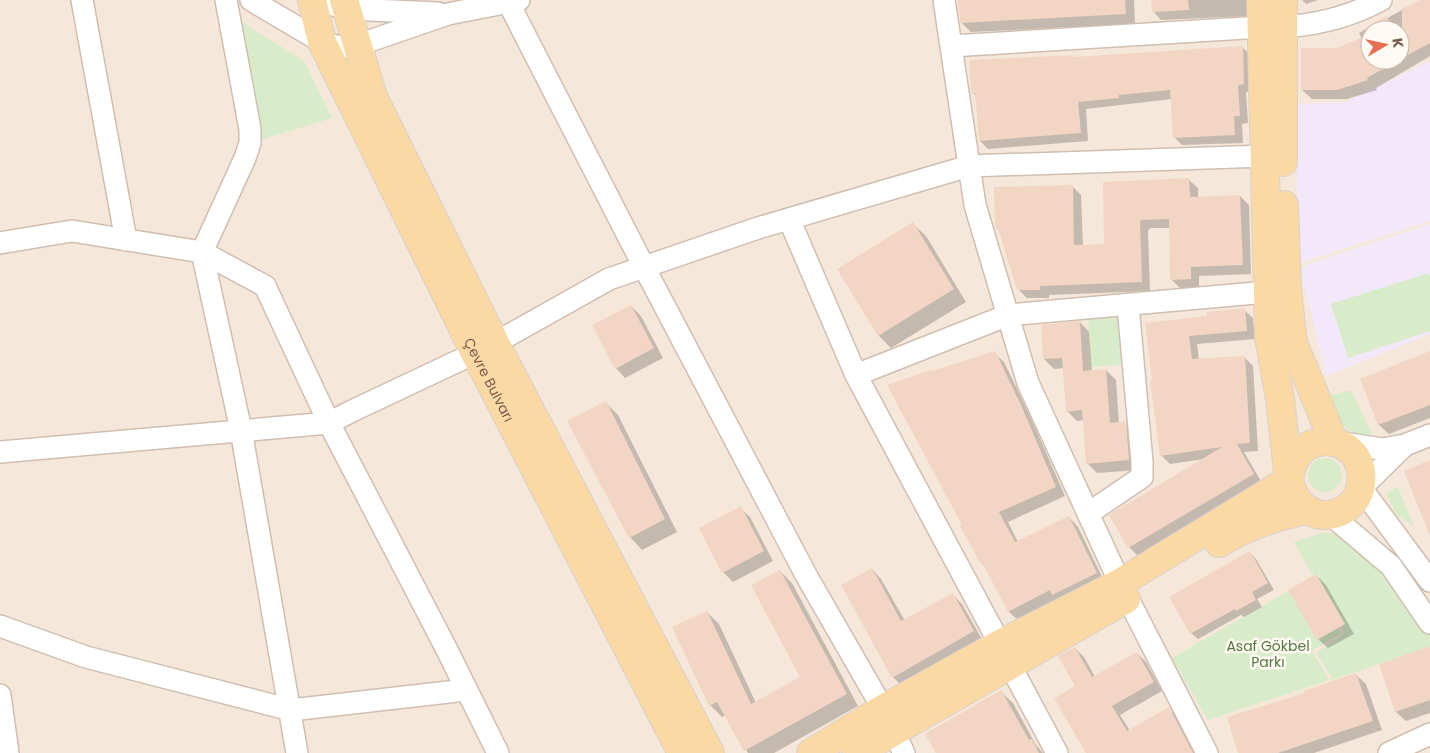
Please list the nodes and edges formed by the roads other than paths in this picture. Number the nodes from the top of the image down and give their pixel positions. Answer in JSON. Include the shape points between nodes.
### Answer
{"nodes":[{"id":1,"x":82,"y":0,"type":"edge"},
{"id":2,"x":226,"y":0,"type":"edge"},
{"id":3,"x":251,"y":0,"type":"edge"},
{"id":4,"x":312,"y":0,"type":"edge"},
{"id":5,"x":316,"y":0,"type":"edge"},
{"id":6,"x":944,"y":0,"type":"edge"},
{"id":7,"x":1261,"y":0,"type":"edge"},
{"id":8,"x":1282,"y":0,"type":"edge"},
{"id":9,"x":1381,"y":0,"type":"edge"},
{"id":10,"x":511,"y":1,"type":"edge"},
{"id":11,"x":346,"y":5,"type":"edge"},
{"id":12,"x":448,"y":14,"type":"junction"},
{"id":13,"x":1273,"y":27,"type":"junction"},
{"id":14,"x":322,"y":42,"type":"junction"},
{"id":15,"x":358,"y":45,"type":"junction"},
{"id":16,"x":951,"y":46,"type":"junction"},
{"id":17,"x":1265,"y":156,"type":"junction"},
{"id":18,"x":969,"y":166,"type":"junction"},
{"id":19,"x":790,"y":219,"type":"junction"},
{"id":20,"x":126,"y":240,"type":"junction"},
{"id":21,"x":0,"y":243,"type":"edge"},
{"id":22,"x":202,"y":252,"type":"junction"},
{"id":23,"x":644,"y":267,"type":"junction"},
{"id":24,"x":1267,"y":292,"type":"junction"},
{"id":25,"x":1128,"y":305,"type":"junction"},
{"id":26,"x":1008,"y":316,"type":"junction"},
{"id":27,"x":485,"y":348,"type":"junction"},
{"id":28,"x":856,"y":375,"type":"junction"},
{"id":29,"x":329,"y":424,"type":"junction"},
{"id":30,"x":241,"y":430,"type":"junction"},
{"id":31,"x":1430,"y":435,"type":"edge"},
{"id":32,"x":1334,"y":442,"type":"junction"},
{"id":33,"x":1405,"y":445,"type":"junction"},
{"id":34,"x":0,"y":452,"type":"edge"},
{"id":35,"x":1289,"y":480,"type":"junction"},
{"id":36,"x":1361,"y":488,"type":"junction"},
{"id":37,"x":1319,"y":512,"type":"junction"},
{"id":38,"x":1089,"y":513,"type":"junction"},
{"id":39,"x":1430,"y":581,"type":"edge"},
{"id":40,"x":1124,"y":590,"type":"junction"},
{"id":41,"x":1428,"y":615,"type":"edge"},
{"id":42,"x":0,"y":626,"type":"edge"},
{"id":43,"x":1005,"y":655,"type":"junction"},
{"id":44,"x":466,"y":690,"type":"junction"},
{"id":45,"x":0,"y":695,"type":"edge"},
{"id":46,"x":290,"y":710,"type":"junction"},
{"id":47,"x":893,"y":732,"type":"edge"},
{"id":48,"x":1430,"y":734,"type":"edge"},
{"id":49,"x":8,"y":753,"type":"edge"},
{"id":50,"x":297,"y":753,"type":"edge"},
{"id":51,"x":498,"y":753,"type":"edge"},
{"id":52,"x":682,"y":753,"type":"edge"},
{"id":53,"x":710,"y":753,"type":"edge"},
{"id":54,"x":811,"y":753,"type":"edge"},
{"id":55,"x":856,"y":753,"type":"edge"},
{"id":56,"x":1057,"y":753,"type":"edge"},
{"id":57,"x":1206,"y":753,"type":"edge"},
{"id":58,"x":1389,"y":753,"type":"edge"}],
"edges":[{"from":1,"to":20,"type":"street"},
{"from":2,"to":22,"type":"street","via":[[250,143]]},
{"from":3,"to":14,"type":"street"},
{"from":4,"to":14,"type":"main road","name":"Çevre Bulvarı"},
{"from":5,"to":11,"type":"street"},
{"from":6,"to":16,"type":"street"},
{"from":7,"to":13,"type":"main road"},
{"from":8,"to":13,"type":"main road"},
{"from":9,"to":13,"type":"street","via":[[1320,23]]},
{"from":10,"to":12,"type":"street"},
{"from":10,"to":23,"type":"street"},
{"from":11,"to":12,"type":"street"},
{"from":11,"to":15,"type":"main road","name":"Çevre Bulvarı"},
{"from":12,"to":15,"type":"street"},
{"from":13,"to":16,"type":"street"},
{"from":13,"to":17,"type":"main road"},
{"from":13,"to":32,"type":"main road","via":[[1283,156],[1286,289],[1293,343]]},
{"from":14,"to":15,"type":"street","via":[[340,47]]},
{"from":14,"to":27,"type":"main road","name":"Çevre Bulvarı"},
{"from":15,"to":27,"type":"main road","name":"Çevre Bulvarı","via":[[373,97]]},
{"from":16,"to":18,"type":"street"},
{"from":17,"to":18,"type":"street"},
{"from":17,"to":24,"type":"main road"},
{"from":18,"to":19,"type":"street"},
{"from":18,"to":26,"type":"street","via":[[975,205]]},
{"from":19,"to":23,"type":"street"},
{"from":19,"to":28,"type":"street"},
{"from":20,"to":21,"type":"street","via":[[72,232]]},
{"from":20,"to":22,"type":"street"},
{"from":22,"to":29,"type":"street","via":[[265,286]]},
{"from":22,"to":30,"type":"street"},
{"from":23,"to":27,"type":"street","via":[[609,279]]},
{"from":23,"to":47,"type":"street"},
{"from":24,"to":25,"type":"street"},
{"from":24,"to":35,"type":"main road","via":[[1269,337]]},
{"from":25,"to":26,"type":"street"},
{"from":25,"to":38,"type":"street","via":[[1142,477]]},
{"from":26,"to":28,"type":"street"},
{"from":26,"to":38,"type":"street","via":[[1028,383]]},
{"from":27,"to":29,"type":"street"},
{"from":27,"to":52,"type":"main road","name":"Çevre Bulvarı"},
{"from":27,"to":53,"type":"main road","name":"Çevre Bulvarı"},
{"from":28,"to":43,"type":"street"},
{"from":29,"to":30,"type":"street"},
{"from":29,"to":44,"type":"street"},
{"from":30,"to":34,"type":"street"},
{"from":30,"to":46,"type":"street"},
{"from":31,"to":33,"type":"street"},
{"from":32,"to":33,"type":"street","via":[[1382,449]]},
{"from":32,"to":35,"type":"main road","via":[[1322,441],[1302,450],[1294,458]]},
{"from":32,"to":36,"type":"main road","via":[[1345,447],[1360,464]]},
{"from":33,"to":36,"type":"street"},
{"from":35,"to":37,"type":"main road","via":[[1291,492],[1298,502]]},
{"from":35,"to":40,"type":"main road"},
{"from":36,"to":37,"type":"main road","via":[[1357,498],[1341,512]]},
{"from":36,"to":39,"type":"street"},
{"from":37,"to":40,"type":"main road","via":[[1275,517],[1251,525]]},
{"from":37,"to":41,"type":"street","via":[[1391,566]]},
{"from":38,"to":40,"type":"street"},
{"from":40,"to":43,"type":"main road"},
{"from":40,"to":57,"type":"street"},
{"from":42,"to":46,"type":"street","via":[[86,657]]},
{"from":43,"to":47,"type":"main road"},
{"from":43,"to":56,"type":"street"},
{"from":44,"to":46,"type":"street"},
{"from":44,"to":51,"type":"street"},
{"from":45,"to":49,"type":"street"},
{"from":46,"to":50,"type":"street"},
{"from":47,"to":54,"type":"main road"},
{"from":47,"to":55,"type":"main road"},
{"from":48,"to":58,"type":"street"}]}
